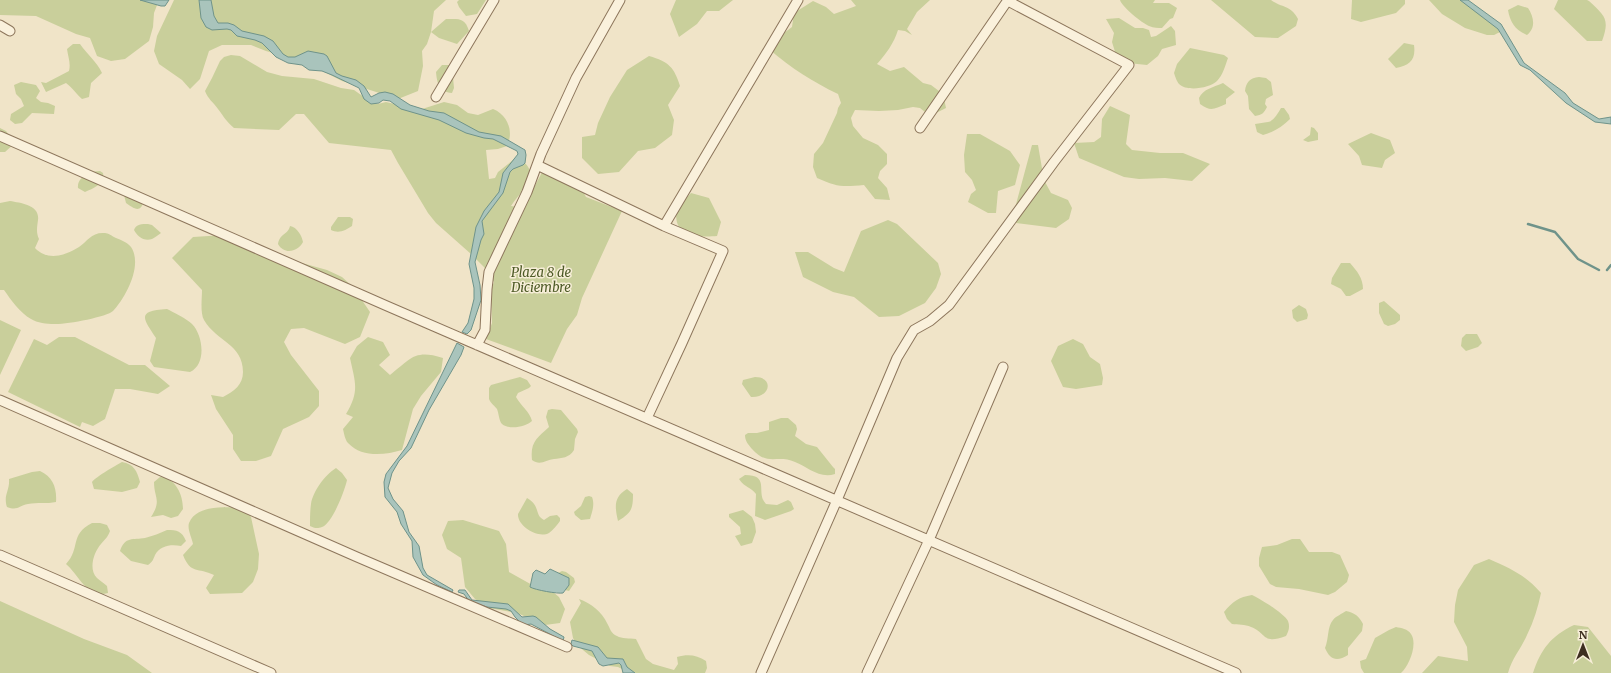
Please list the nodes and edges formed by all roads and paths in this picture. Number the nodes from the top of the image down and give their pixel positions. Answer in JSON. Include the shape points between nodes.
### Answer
{"nodes":[{"id":1,"x":494,"y":0,"type":"edge"},
{"id":2,"x":620,"y":0,"type":"edge"},
{"id":3,"x":798,"y":0,"type":"edge"},
{"id":4,"x":1008,"y":0,"type":"edge"},
{"id":5,"x":0,"y":25,"type":"edge"},
{"id":6,"x":10,"y":30,"type":"dead end"},
{"id":7,"x":436,"y":97,"type":"dead end"},
{"id":8,"x":920,"y":128,"type":"dead end"},
{"id":9,"x":0,"y":136,"type":"edge"},
{"id":10,"x":537,"y":165,"type":"junction"},
{"id":11,"x":664,"y":226,"type":"junction"},
{"id":12,"x":477,"y":345,"type":"junction"},
{"id":13,"x":1003,"y":367,"type":"dead end"},
{"id":14,"x":0,"y":400,"type":"edge"},
{"id":15,"x":647,"y":418,"type":"junction"},
{"id":16,"x":837,"y":500,"type":"junction"},
{"id":17,"x":929,"y":540,"type":"junction"},
{"id":18,"x":0,"y":555,"type":"edge"},
{"id":19,"x":566,"y":647,"type":"dead end"},
{"id":20,"x":271,"y":673,"type":"edge"},
{"id":21,"x":761,"y":673,"type":"edge"},
{"id":22,"x":867,"y":673,"type":"edge"},
{"id":23,"x":1236,"y":673,"type":"edge"}],
"edges":[{"from":1,"to":7,"type":"street"},
{"from":2,"to":10,"type":"street","via":[[576,78]]},
{"from":3,"to":11,"type":"street"},
{"from":4,"to":8,"type":"street"},
{"from":4,"to":16,"type":"street","via":[[1129,65],[949,305],[914,330],[897,358]]},
{"from":5,"to":6,"type":"street"},
{"from":9,"to":12,"type":"street"},
{"from":10,"to":11,"type":"street"},
{"from":10,"to":12,"type":"street","via":[[489,272],[485,330]]},
{"from":11,"to":15,"type":"street","via":[[723,251]]},
{"from":12,"to":15,"type":"street"},
{"from":13,"to":17,"type":"street"},
{"from":14,"to":19,"type":"street"},
{"from":15,"to":16,"type":"street"},
{"from":16,"to":17,"type":"street"},
{"from":16,"to":21,"type":"street"},
{"from":17,"to":22,"type":"street"},
{"from":17,"to":23,"type":"street"},
{"from":18,"to":20,"type":"street"}]}
